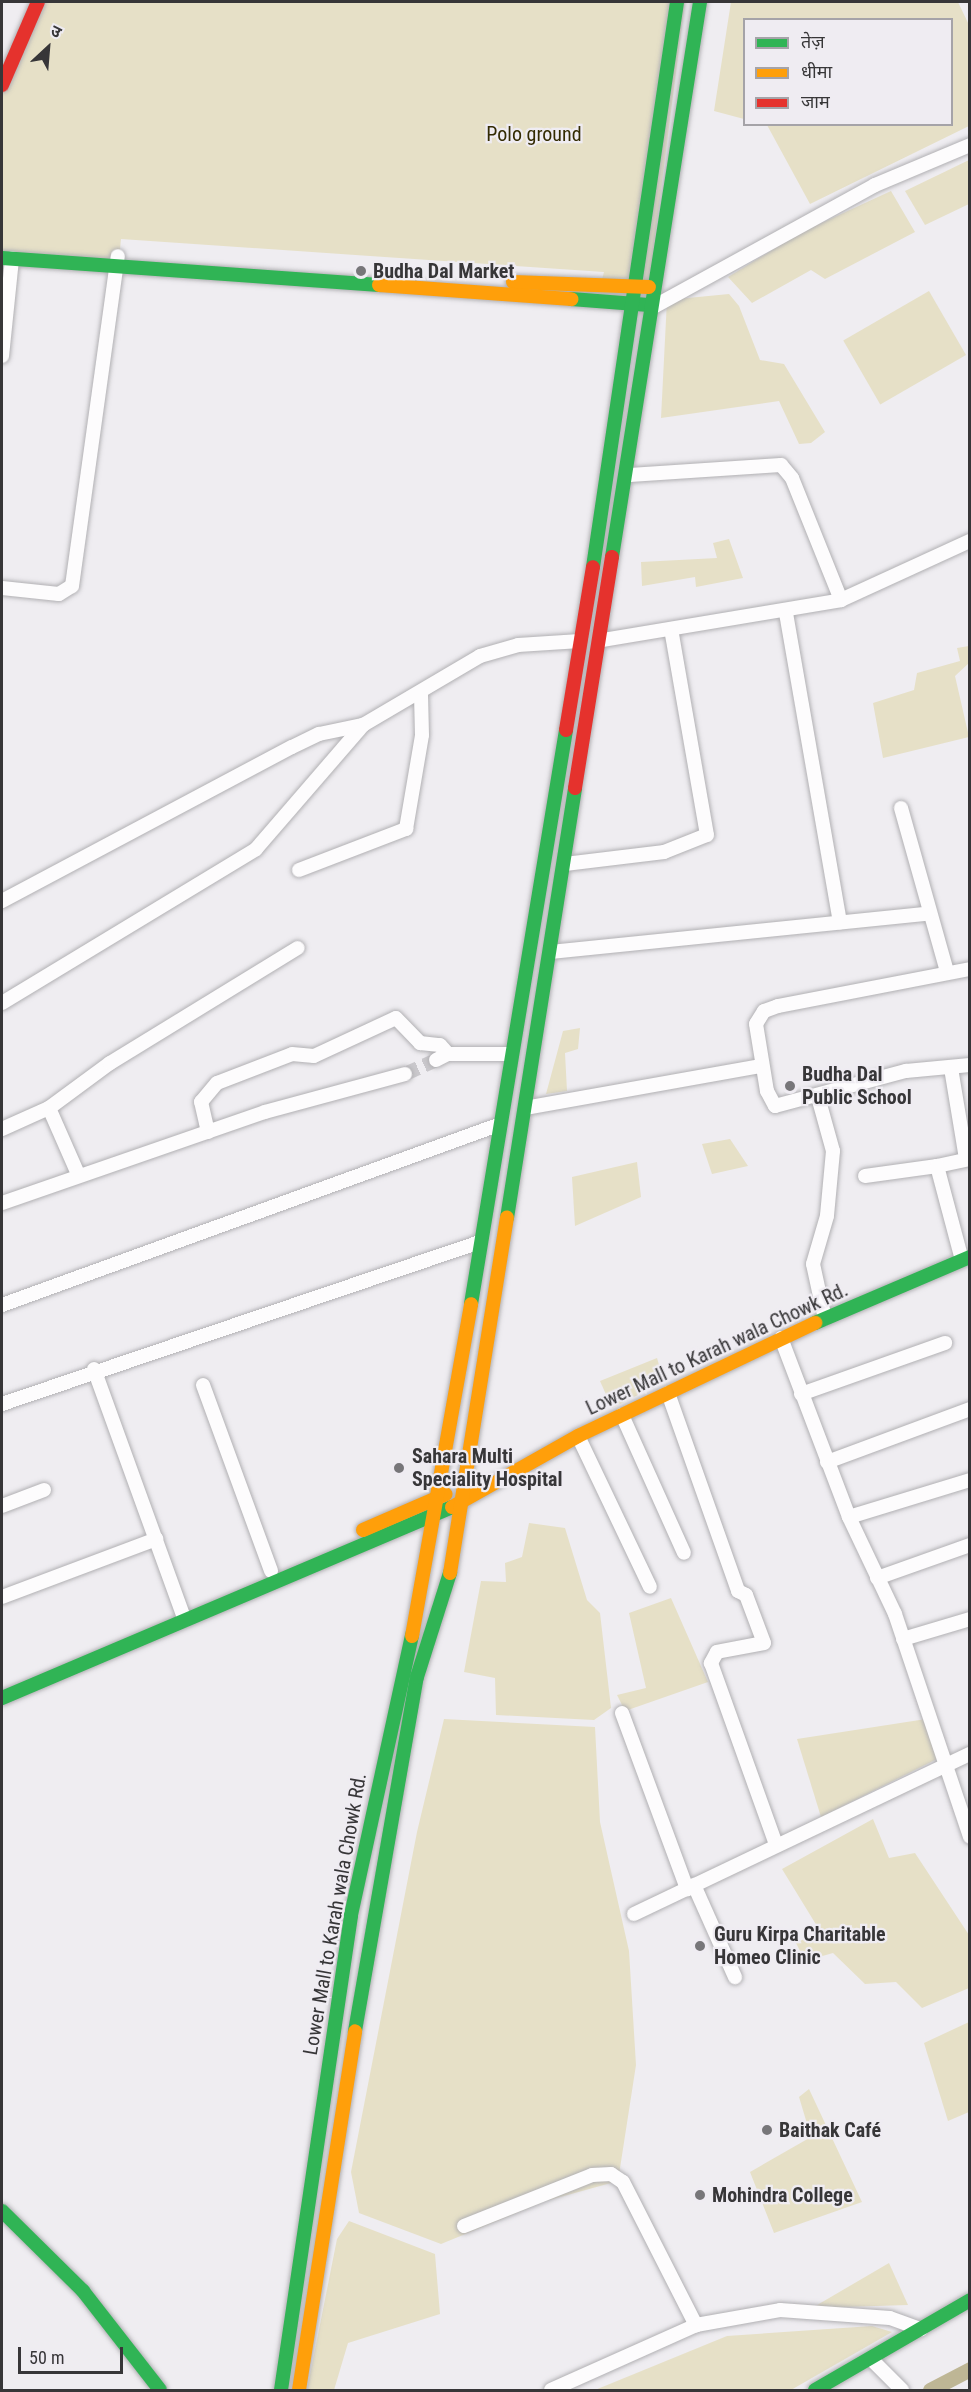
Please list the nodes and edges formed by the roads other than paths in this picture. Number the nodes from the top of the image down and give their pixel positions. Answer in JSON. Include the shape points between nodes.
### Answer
{"nodes":[{"id":1,"x":38,"y":2,"type":"edge"},
{"id":2,"x":677,"y":2,"type":"edge"},
{"id":3,"x":700,"y":2,"type":"edge"},
{"id":4,"x":2,"y":85,"type":"edge"},
{"id":5,"x":969,"y":145,"type":"edge"},
{"id":6,"x":7,"y":259,"type":"edge"},
{"id":7,"x":117,"y":261,"type":"junction"},
{"id":8,"x":638,"y":287,"type":"junction"},
{"id":9,"x":658,"y":288,"type":"junction"},
{"id":10,"x":683,"y":294,"type":"junction"},
{"id":11,"x":636,"y":305,"type":"junction"},
{"id":12,"x":655,"y":306,"type":"junction"},
{"id":13,"x":2,"y":356,"type":"edge"},
{"id":14,"x":629,"y":475,"type":"junction"},
{"id":15,"x":969,"y":541,"type":"edge"},
{"id":16,"x":2,"y":588,"type":"edge"},
{"id":17,"x":841,"y":600,"type":"junction"},
{"id":18,"x":786,"y":613,"type":"junction"},
{"id":19,"x":671,"y":629,"type":"junction"},
{"id":20,"x":603,"y":639,"type":"junction"},
{"id":21,"x":580,"y":641,"type":"junction"},
{"id":22,"x":421,"y":693,"type":"junction"},
{"id":23,"x":363,"y":725,"type":"junction"},
{"id":24,"x":901,"y":808,"type":"dead end"},
{"id":25,"x":565,"y":864,"type":"junction"},
{"id":26,"x":299,"y":870,"type":"dead end"},
{"id":27,"x":2,"y":901,"type":"edge"},
{"id":28,"x":927,"y":914,"type":"junction"},
{"id":29,"x":840,"y":922,"type":"junction"},
{"id":30,"x":298,"y":948,"type":"dead end"},
{"id":31,"x":550,"y":952,"type":"junction"},
{"id":32,"x":969,"y":969,"type":"edge"},
{"id":33,"x":947,"y":972,"type":"junction"},
{"id":34,"x":2,"y":1003,"type":"edge"},
{"id":35,"x":511,"y":1054,"type":"junction"},
{"id":36,"x":969,"y":1065,"type":"edge"},
{"id":37,"x":761,"y":1066,"type":"junction"},
{"id":38,"x":951,"y":1068,"type":"junction"},
{"id":39,"x":405,"y":1074,"type":"tunnel mouth"},
{"id":40,"x":818,"y":1097,"type":"junction"},
{"id":41,"x":49,"y":1108,"type":"junction"},
{"id":42,"x":525,"y":1108,"type":"junction"},
{"id":43,"x":498,"y":1125,"type":"junction"},
{"id":44,"x":2,"y":1129,"type":"edge"},
{"id":45,"x":208,"y":1132,"type":"junction"},
{"id":46,"x":968,"y":1159,"type":"edge"},
{"id":47,"x":937,"y":1166,"type":"junction"},
{"id":48,"x":490,"y":1168,"type":"junction"},
{"id":49,"x":515,"y":1170,"type":"junction"},
{"id":50,"x":78,"y":1174,"type":"junction"},
{"id":51,"x":865,"y":1176,"type":"dead end"},
{"id":52,"x":2,"y":1203,"type":"edge"},
{"id":53,"x":477,"y":1243,"type":"junction"},
{"id":54,"x":966,"y":1259,"type":"edge"},
{"id":55,"x":2,"y":1305,"type":"edge"},
{"id":56,"x":825,"y":1319,"type":"junction"},
{"id":57,"x":781,"y":1338,"type":"junction"},
{"id":58,"x":945,"y":1343,"type":"dead end"},
{"id":59,"x":94,"y":1369,"type":"junction"},
{"id":60,"x":203,"y":1385,"type":"dead end"},
{"id":61,"x":668,"y":1393,"type":"junction"},
{"id":62,"x":801,"y":1394,"type":"junction"},
{"id":63,"x":2,"y":1404,"type":"edge"},
{"id":64,"x":969,"y":1409,"type":"edge"},
{"id":65,"x":622,"y":1415,"type":"junction"},
{"id":66,"x":578,"y":1436,"type":"junction"},
{"id":67,"x":827,"y":1462,"type":"junction"},
{"id":68,"x":969,"y":1480,"type":"edge"},
{"id":69,"x":485,"y":1486,"type":"junction"},
{"id":70,"x":464,"y":1487,"type":"junction"},
{"id":71,"x":44,"y":1491,"type":"dead end"},
{"id":72,"x":438,"y":1497,"type":"junction"},
{"id":73,"x":461,"y":1503,"type":"junction"},
{"id":74,"x":2,"y":1506,"type":"edge"},
{"id":75,"x":436,"y":1514,"type":"junction"},
{"id":76,"x":849,"y":1517,"type":"junction"},
{"id":77,"x":156,"y":1539,"type":"junction"},
{"id":78,"x":969,"y":1545,"type":"edge"},
{"id":79,"x":684,"y":1553,"type":"dead end"},
{"id":80,"x":271,"y":1571,"type":"junction"},
{"id":81,"x":877,"y":1578,"type":"junction"},
{"id":82,"x":650,"y":1587,"type":"dead end"},
{"id":83,"x":2,"y":1597,"type":"edge"},
{"id":84,"x":184,"y":1615,"type":"junction"},
{"id":85,"x":969,"y":1619,"type":"edge"},
{"id":86,"x":903,"y":1639,"type":"junction"},
{"id":87,"x":2,"y":1686,"type":"edge"},
{"id":88,"x":2,"y":1698,"type":"edge"},
{"id":89,"x":622,"y":1713,"type":"dead end"},
{"id":90,"x":969,"y":1754,"type":"edge"},
{"id":91,"x":945,"y":1768,"type":"junction"},
{"id":92,"x":969,"y":1837,"type":"edge"},
{"id":93,"x":777,"y":1845,"type":"junction"},
{"id":94,"x":360,"y":1866,"type":"junction"},
{"id":95,"x":380,"y":1869,"type":"junction"},
{"id":96,"x":691,"y":1887,"type":"junction"},
{"id":97,"x":634,"y":1914,"type":"dead end"},
{"id":98,"x":735,"y":1977,"type":"dead end"},
{"id":99,"x":2,"y":2211,"type":"edge"},
{"id":100,"x":464,"y":2226,"type":"dead end"},
{"id":101,"x":969,"y":2300,"type":"edge"},
{"id":102,"x":696,"y":2325,"type":"junction"},
{"id":103,"x":921,"y":2329,"type":"junction"},
{"id":104,"x":871,"y":2359,"type":"junction"},
{"id":105,"x":159,"y":2391,"type":"edge"},
{"id":106,"x":280,"y":2391,"type":"edge"},
{"id":107,"x":298,"y":2391,"type":"edge"},
{"id":108,"x":551,"y":2391,"type":"edge"},
{"id":109,"x":815,"y":2391,"type":"edge"},
{"id":110,"x":902,"y":2391,"type":"edge"}],
"edges":[{"from":1,"to":4,"type":"main road"},
{"from":2,"to":8,"type":"main road"},
{"from":3,"to":9,"type":"main road"},
{"from":5,"to":10,"type":"street","via":[[875,185]]},
{"from":6,"to":7,"type":"main road"},
{"from":6,"to":13,"type":"street"},
{"from":7,"to":8,"type":"main road","via":[[437,281]]},
{"from":7,"to":11,"type":"main road"},
{"from":7,"to":16,"type":"street","via":[[72,586],[59,594]]},
{"from":8,"to":9,"type":"main road"},
{"from":8,"to":11,"type":"main road"},
{"from":9,"to":10,"type":"street"},
{"from":9,"to":12,"type":"main road"},
{"from":10,"to":12,"type":"street"},
{"from":11,"to":12,"type":"main road"},
{"from":11,"to":21,"type":"main road"},
{"from":12,"to":14,"type":"main road"},
{"from":14,"to":17,"type":"street","via":[[781,465],[792,478]]},
{"from":14,"to":20,"type":"main road"},
{"from":15,"to":17,"type":"street"},
{"from":17,"to":18,"type":"street"},
{"from":18,"to":19,"type":"street"},
{"from":18,"to":29,"type":"street"},
{"from":19,"to":20,"type":"street"},
{"from":19,"to":25,"type":"street","via":[[707,835],[664,852]]},
{"from":20,"to":25,"type":"main road"},
{"from":21,"to":22,"type":"street","via":[[502,648]]},
{"from":21,"to":35,"type":"main road"},
{"from":22,"to":23,"type":"street"},
{"from":22,"to":26,"type":"street","via":[[422,735],[406,829]]},
{"from":23,"to":27,"type":"street","via":[[320,734],[292,747]]},
{"from":23,"to":34,"type":"street","via":[[256,849]]},
{"from":24,"to":28,"type":"street"},
{"from":25,"to":31,"type":"main road"},
{"from":28,"to":29,"type":"street"},
{"from":28,"to":33,"type":"street"},
{"from":29,"to":31,"type":"street"},
{"from":30,"to":41,"type":"street","via":[[110,1063]]},
{"from":31,"to":42,"type":"main road"},
{"from":32,"to":33,"type":"street"},
{"from":33,"to":37,"type":"street","via":[[764,1011],[756,1024]]},
{"from":35,"to":43,"type":"main road"},
{"from":35,"to":45,"type":"street","via":[[442,1057],[440,1045],[420,1042],[396,1018],[314,1056],[292,1054],[217,1083],[201,1102]]},
{"from":36,"to":38,"type":"street"},
{"from":37,"to":40,"type":"street","via":[[775,1106]]},
{"from":37,"to":42,"type":"street"},
{"from":38,"to":40,"type":"street","via":[[906,1071]]},
{"from":38,"to":46,"type":"street"},
{"from":39,"to":45,"type":"street"},
{"from":40,"to":56,"type":"street","via":[[833,1159],[826,1222],[813,1264]]},
{"from":41,"to":44,"type":"street"},
{"from":41,"to":50,"type":"street"},
{"from":42,"to":49,"type":"main road"},
{"from":43,"to":48,"type":"main road"},
{"from":43,"to":55,"type":"street"},
{"from":45,"to":50,"type":"street"},
{"from":46,"to":47,"type":"street"},
{"from":47,"to":51,"type":"street"},
{"from":47,"to":54,"type":"street"},
{"from":48,"to":49,"type":"main road"},
{"from":48,"to":53,"type":"main road"},
{"from":49,"to":70,"type":"main road"},
{"from":50,"to":52,"type":"street"},
{"from":53,"to":59,"type":"street"},
{"from":53,"to":72,"type":"main road"},
{"from":54,"to":56,"type":"main road","name":"Lower Mall to Karah wala Chowk Rd."},
{"from":56,"to":57,"type":"main road","name":"Lower Mall to Karah wala Chowk Rd."},
{"from":57,"to":61,"type":"main road","name":"Lower Mall to Karah wala Chowk Rd."},
{"from":57,"to":62,"type":"street"},
{"from":58,"to":62,"type":"street"},
{"from":59,"to":63,"type":"street"},
{"from":59,"to":77,"type":"street"},
{"from":60,"to":80,"type":"street"},
{"from":61,"to":65,"type":"main road","name":"Lower Mall to Karah wala Chowk Rd."},
{"from":61,"to":93,"type":"street","via":[[738,1591],[746,1595],[764,1643],[717,1652],[711,1663]]},
{"from":62,"to":67,"type":"street"},
{"from":64,"to":67,"type":"street"},
{"from":65,"to":66,"type":"main road","name":"Lower Mall to Karah wala Chowk Rd."},
{"from":65,"to":79,"type":"street"},
{"from":66,"to":69,"type":"main road","name":"Lower Mall to Karah wala Chowk Rd."},
{"from":66,"to":82,"type":"street"},
{"from":67,"to":76,"type":"street"},
{"from":68,"to":76,"type":"street"},
{"from":69,"to":70,"type":"main road","name":"Lower Mall to Karah wala Chowk Rd."},
{"from":69,"to":73,"type":"main road","name":"Lower Mall to Karah wala Chowk Rd."},
{"from":70,"to":72,"type":"main road","name":"Lower Mall to Karah wala Chowk Rd."},
{"from":70,"to":73,"type":"main road"},
{"from":71,"to":74,"type":"street"},
{"from":72,"to":75,"type":"main road","name":"Lower Mall to Karah wala Chowk Rd."},
{"from":72,"to":80,"type":"main road"},
{"from":73,"to":75,"type":"main road","name":"Lower Mall to Karah wala Chowk Rd."},
{"from":73,"to":95,"type":"main road","via":[[451,1570],[417,1677]]},
{"from":75,"to":84,"type":"main road","name":"Lower Mall to Karah wala Chowk Rd."},
{"from":75,"to":94,"type":"main road","name":"Lower Mall to Karah wala Chowk Rd."},
{"from":76,"to":81,"type":"street"},
{"from":77,"to":83,"type":"street"},
{"from":77,"to":84,"type":"street"},
{"from":78,"to":81,"type":"street"},
{"from":80,"to":84,"type":"main road"},
{"from":81,"to":86,"type":"street"},
{"from":84,"to":87,"type":"main road"},
{"from":84,"to":88,"type":"main road"},
{"from":85,"to":86,"type":"street"},
{"from":86,"to":91,"type":"street"},
{"from":89,"to":96,"type":"street"},
{"from":90,"to":91,"type":"street"},
{"from":91,"to":92,"type":"street"},
{"from":91,"to":93,"type":"street"},
{"from":93,"to":96,"type":"street"},
{"from":94,"to":95,"type":"main road"},
{"from":94,"to":106,"type":"main road","name":"Lower Mall to Karah wala Chowk Rd."},
{"from":95,"to":107,"type":"main road"},
{"from":96,"to":97,"type":"street"},
{"from":96,"to":98,"type":"street"},
{"from":99,"to":105,"type":"main road","via":[[83,2291]]},
{"from":100,"to":102,"type":"street","via":[[592,2175],[611,2174],[623,2182]]},
{"from":101,"to":103,"type":"main road"},
{"from":102,"to":103,"type":"street","via":[[803,2309],[890,2318]]},
{"from":102,"to":108,"type":"street"},
{"from":103,"to":104,"type":"main road"},
{"from":104,"to":109,"type":"main road"},
{"from":104,"to":110,"type":"street"}]}
